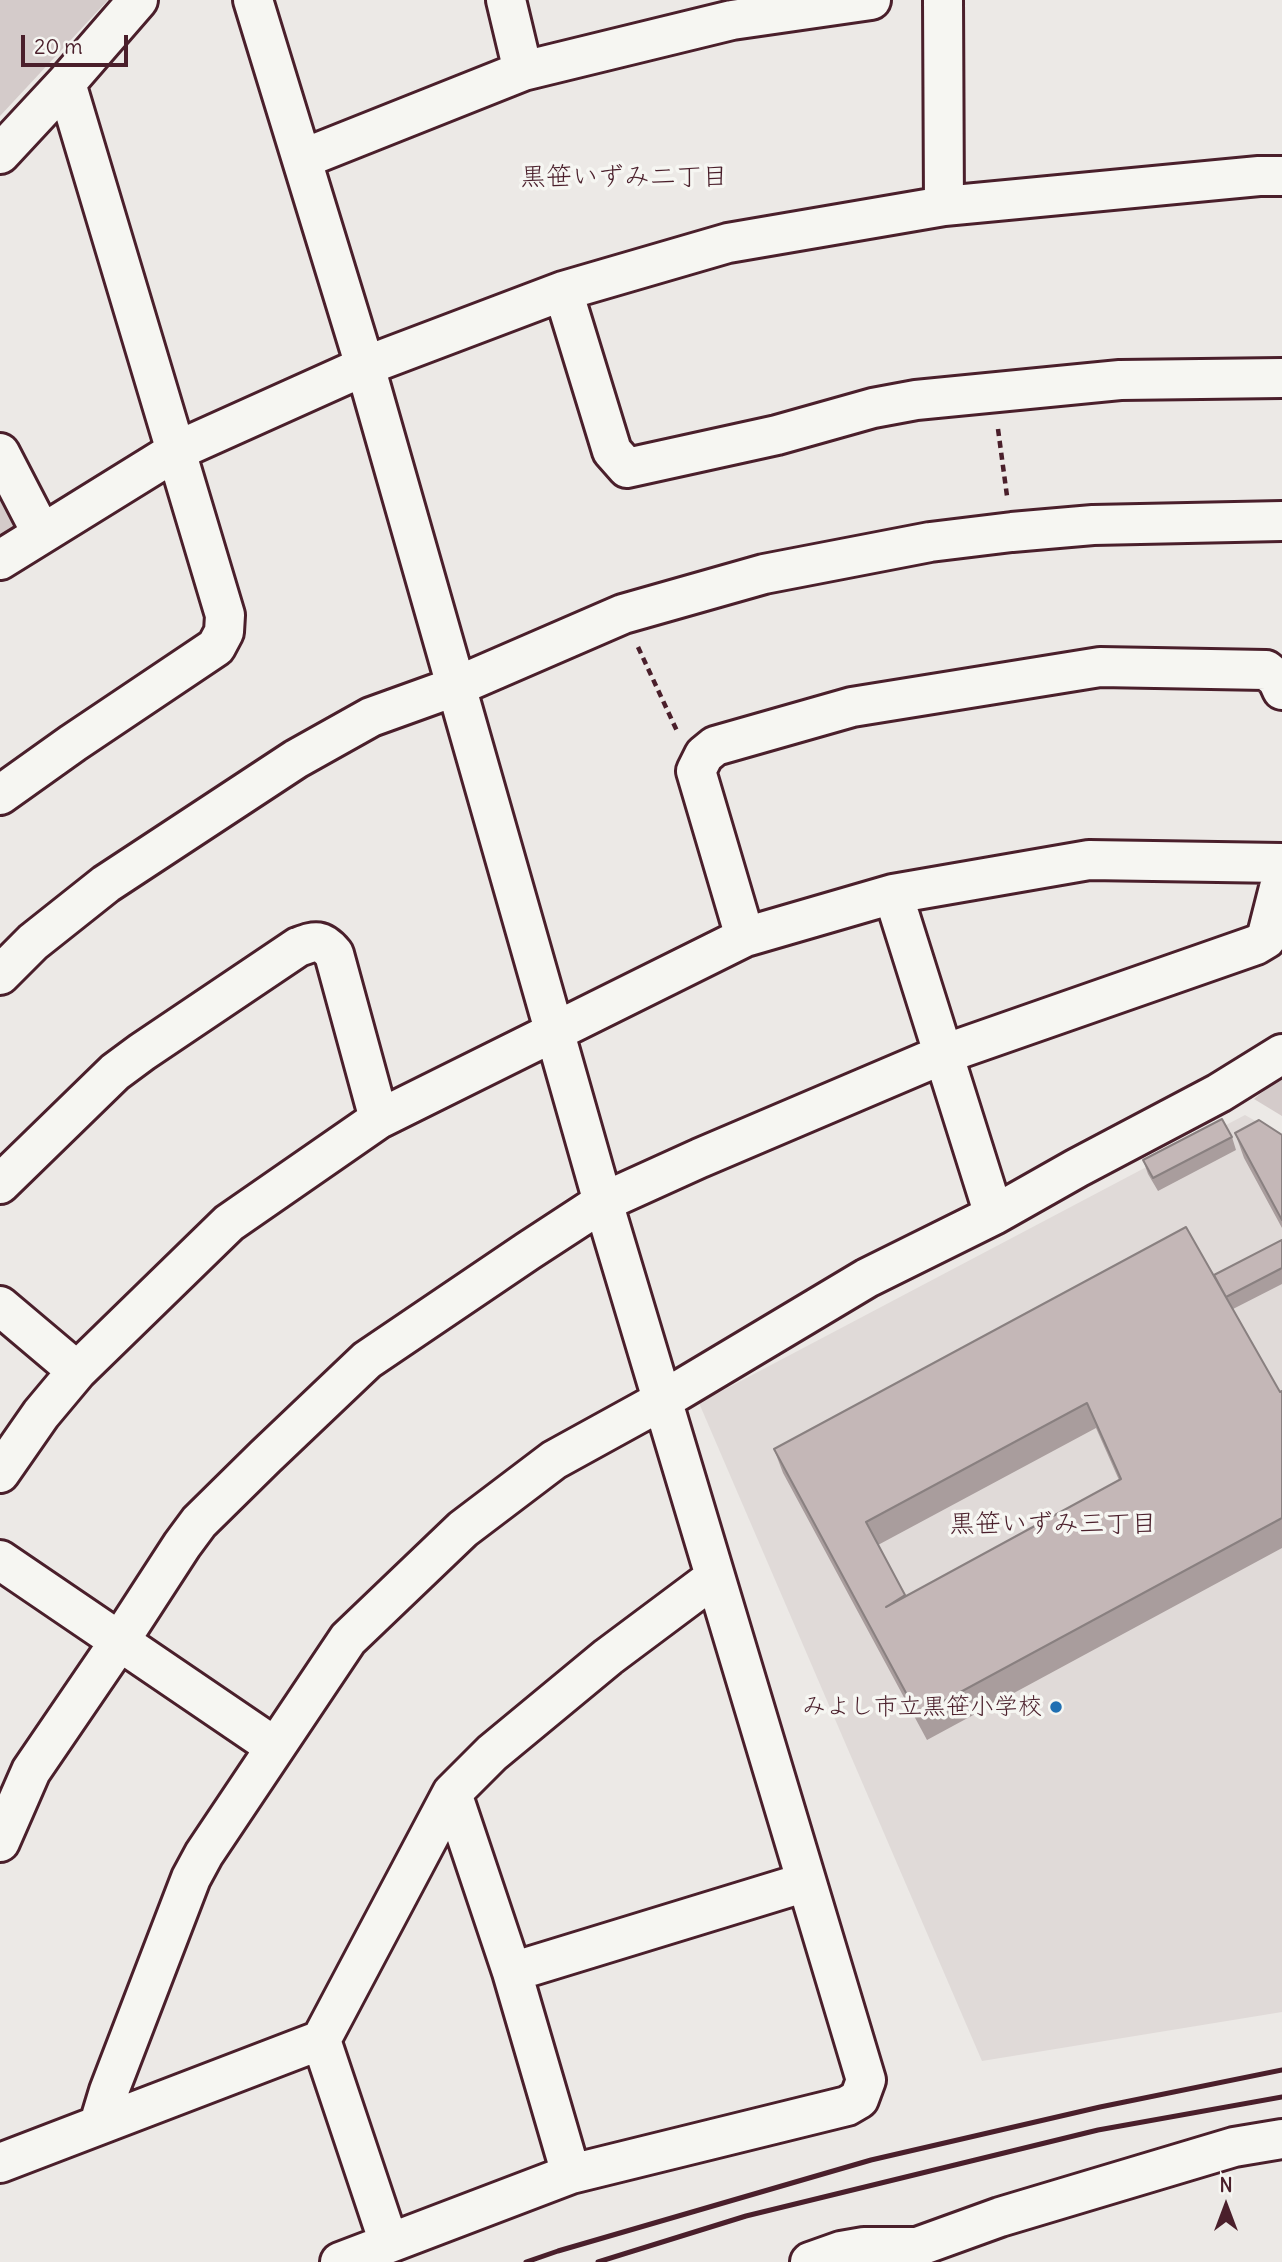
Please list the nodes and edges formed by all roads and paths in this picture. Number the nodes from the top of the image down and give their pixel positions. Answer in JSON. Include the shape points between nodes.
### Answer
{"nodes":[{"id":1,"x":138,"y":0,"type":"edge"},
{"id":2,"x":253,"y":0,"type":"edge"},
{"id":3,"x":506,"y":0,"type":"edge"},
{"id":4,"x":871,"y":0,"type":"edge"},
{"id":5,"x":943,"y":0,"type":"edge"},
{"id":6,"x":731,"y":10,"type":"edge"},
{"id":7,"x":523,"y":71,"type":"junction"},
{"id":8,"x":65,"y":83,"type":"junction"},
{"id":9,"x":0,"y":154,"type":"edge"},
{"id":10,"x":302,"y":159,"type":"junction"},
{"id":11,"x":1282,"y":176,"type":"edge"},
{"id":12,"x":944,"y":206,"type":"junction"},
{"id":13,"x":563,"y":290,"type":"junction"},
{"id":14,"x":365,"y":366,"type":"junction"},
{"id":15,"x":1282,"y":378,"type":"edge"},
{"id":16,"x":993,"y":394,"type":"junction"},
{"id":17,"x":176,"y":451,"type":"junction"},
{"id":18,"x":0,"y":453,"type":"edge"},
{"id":19,"x":1282,"y":522,"type":"edge"},
{"id":20,"x":1012,"y":532,"type":"junction"},
{"id":21,"x":42,"y":534,"type":"junction"},
{"id":22,"x":0,"y":560,"type":"edge"},
{"id":23,"x":623,"y":614,"type":"junction"},
{"id":24,"x":457,"y":686,"type":"junction"},
{"id":25,"x":1282,"y":690,"type":"edge"},
{"id":26,"x":696,"y":771,"type":"junction"},
{"id":27,"x":0,"y":795,"type":"edge"},
{"id":28,"x":1282,"y":863,"type":"edge"},
{"id":29,"x":1282,"y":876,"type":"edge"},
{"id":30,"x":894,"y":894,"type":"junction"},
{"id":31,"x":746,"y":937,"type":"junction"},
{"id":32,"x":0,"y":975,"type":"edge"},
{"id":33,"x":556,"y":1032,"type":"junction"},
{"id":34,"x":944,"y":1054,"type":"junction"},
{"id":35,"x":1282,"y":1054,"type":"edge"},
{"id":36,"x":379,"y":1119,"type":"junction"},
{"id":37,"x":0,"y":1184,"type":"edge"},
{"id":38,"x":603,"y":1202,"type":"junction"},
{"id":39,"x":994,"y":1215,"type":"junction"},
{"id":40,"x":0,"y":1306,"type":"edge"},
{"id":41,"x":77,"y":1371,"type":"junction"},
{"id":42,"x":663,"y":1400,"type":"junction"},
{"id":43,"x":0,"y":1473,"type":"edge"},
{"id":44,"x":0,"y":1560,"type":"edge"},
{"id":45,"x":715,"y":1577,"type":"junction"},
{"id":46,"x":119,"y":1642,"type":"junction"},
{"id":47,"x":275,"y":1747,"type":"junction"},
{"id":48,"x":452,"y":1793,"type":"junction"},
{"id":49,"x":0,"y":1842,"type":"edge"},
{"id":50,"x":806,"y":1882,"type":"junction"},
{"id":51,"x":512,"y":1972,"type":"junction"},
{"id":52,"x":321,"y":2040,"type":"junction"},
{"id":53,"x":99,"y":2124,"type":"junction"},
{"id":54,"x":1282,"y":2139,"type":"edge"},
{"id":55,"x":0,"y":2163,"type":"edge"},
{"id":56,"x":571,"y":2174,"type":"junction"},
{"id":57,"x":389,"y":2243,"type":"junction"},
{"id":58,"x":919,"y":2255,"type":"edge"},
{"id":59,"x":340,"y":2262,"type":"edge"},
{"id":60,"x":810,"y":2262,"type":"edge"}],
"edges":[{"from":1,"to":8,"type":"street"},
{"from":2,"to":10,"type":"street"},
{"from":3,"to":7,"type":"street"},
{"from":4,"to":6,"type":"street"},
{"from":5,"to":12,"type":"street"},
{"from":6,"to":7,"type":"street"},
{"from":7,"to":10,"type":"street"},
{"from":8,"to":9,"type":"street"},
{"from":8,"to":17,"type":"street"},
{"from":10,"to":14,"type":"street"},
{"from":11,"to":12,"type":"street"},
{"from":12,"to":13,"type":"street","via":[[728,243]]},
{"from":13,"to":14,"type":"street"},
{"from":13,"to":16,"type":"street","via":[[611,451],[626,468],[777,435],[873,408]]},
{"from":14,"to":17,"type":"street"},
{"from":14,"to":24,"type":"street"},
{"from":15,"to":16,"type":"street","via":[[1120,380]]},
{"from":16,"to":20,"type":"path"},
{"from":17,"to":21,"type":"street"},
{"from":17,"to":27,"type":"street","via":[[225,615],[224,632],[216,647]]},
{"from":18,"to":21,"type":"street"},
{"from":19,"to":20,"type":"street","via":[[1093,525]]},
{"from":20,"to":23,"type":"street","via":[[930,542],[764,574]]},
{"from":21,"to":22,"type":"street"},
{"from":23,"to":24,"type":"street"},
{"from":23,"to":26,"type":"path"},
{"from":24,"to":32,"type":"street","via":[[371,717],[296,759],[106,884],[33,942]]},
{"from":24,"to":33,"type":"street"},
{"from":25,"to":26,"type":"street","via":[[1266,670],[1100,667],[852,707],[715,746]]},
{"from":26,"to":31,"type":"street"},
{"from":28,"to":30,"type":"street","via":[[1089,860]]},
{"from":29,"to":34,"type":"street","via":[[1266,939]]},
{"from":30,"to":31,"type":"street"},
{"from":30,"to":34,"type":"street"},
{"from":31,"to":33,"type":"street"},
{"from":33,"to":36,"type":"street"},
{"from":33,"to":38,"type":"street"},
{"from":34,"to":38,"type":"street"},
{"from":34,"to":39,"type":"street"},
{"from":35,"to":39,"type":"street"},
{"from":36,"to":37,"type":"street","via":[[334,954],[315,941],[298,947],[115,1072]]},
{"from":36,"to":41,"type":"street","via":[[229,1223]]},
{"from":38,"to":42,"type":"street"},
{"from":38,"to":46,"type":"street","via":[[367,1360],[200,1522]]},
{"from":39,"to":42,"type":"street","via":[[867,1278]]},
{"from":40,"to":41,"type":"street"},
{"from":41,"to":43,"type":"street"},
{"from":42,"to":45,"type":"street"},
{"from":42,"to":47,"type":"street","via":[[554,1460],[463,1528],[348,1639]]},
{"from":44,"to":46,"type":"street"},
{"from":45,"to":48,"type":"street","via":[[608,1657],[492,1753]]},
{"from":45,"to":50,"type":"street"},
{"from":46,"to":47,"type":"street"},
{"from":46,"to":49,"type":"street","via":[[31,1771]]},
{"from":47,"to":53,"type":"street","via":[[191,1878]]},
{"from":48,"to":51,"type":"street"},
{"from":48,"to":52,"type":"street"},
{"from":50,"to":51,"type":"street"},
{"from":50,"to":56,"type":"street","via":[[866,2080],[859,2099],[847,2106]]},
{"from":51,"to":56,"type":"street"},
{"from":52,"to":53,"type":"street"},
{"from":52,"to":57,"type":"street"},
{"from":53,"to":55,"type":"street"},
{"from":54,"to":58,"type":"street","via":[[1234,2147],[1000,2217]]},
{"from":56,"to":57,"type":"street"},
{"from":57,"to":59,"type":"street"},
{"from":58,"to":60,"type":"street","via":[[863,2247]]}]}
